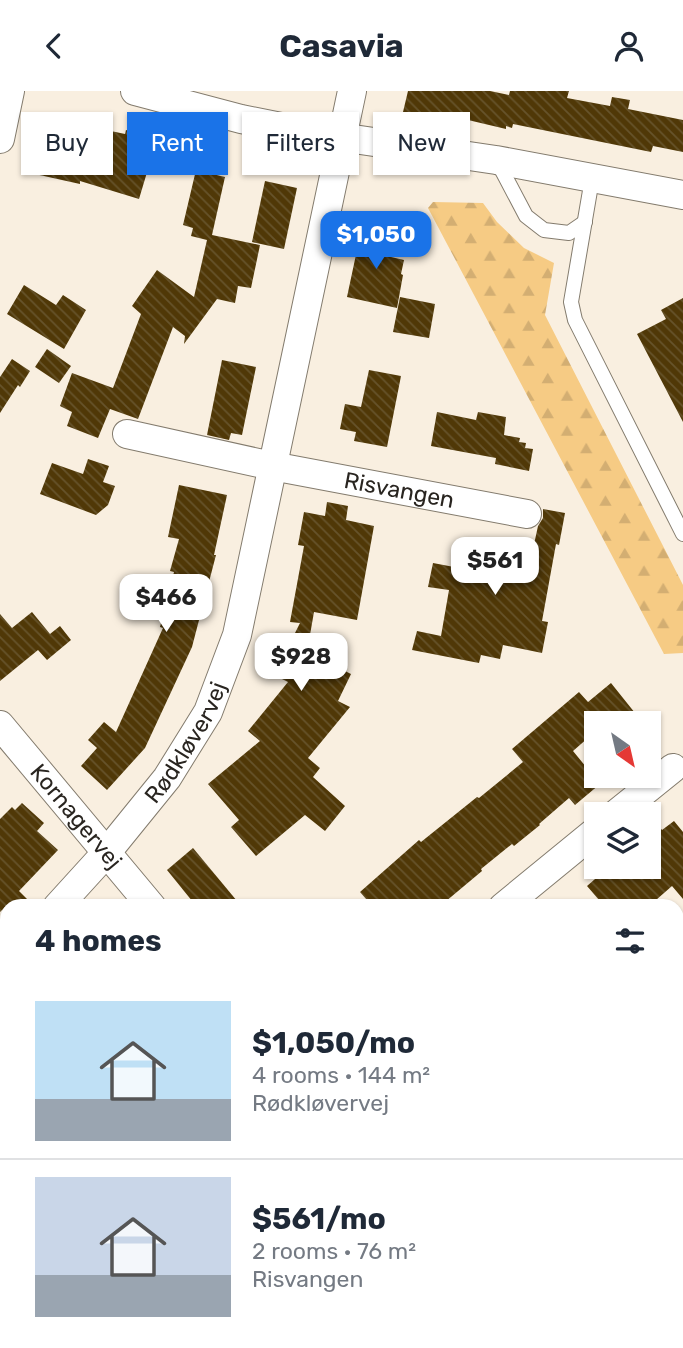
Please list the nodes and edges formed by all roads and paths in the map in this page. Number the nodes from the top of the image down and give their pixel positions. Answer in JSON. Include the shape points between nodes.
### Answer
{"nodes":[{"id":1,"x":10,"y":91,"type":"edge"},
{"id":2,"x":135,"y":91,"type":"edge"},
{"id":3,"x":352,"y":91,"type":"edge"},
{"id":4,"x":347,"y":112,"type":"edge"},
{"id":5,"x":242,"y":119,"type":"edge"},
{"id":6,"x":0,"y":139,"type":"edge"},
{"id":7,"x":359,"y":140,"type":"edge"},
{"id":8,"x":496,"y":160,"type":"junction"},
{"id":9,"x":334,"y":175,"type":"edge"},
{"id":10,"x":592,"y":179,"type":"junction"},
{"id":11,"x":683,"y":195,"type":"edge"},
{"id":12,"x":585,"y":222,"type":"junction"},
{"id":13,"x":127,"y":434,"type":"dead end"},
{"id":14,"x":272,"y":466,"type":"junction"},
{"id":15,"x":677,"y":510,"type":"edge"},
{"id":16,"x":527,"y":514,"type":"dead end"},
{"id":17,"x":683,"y":534,"type":"edge"},
{"id":18,"x":0,"y":725,"type":"edge"},
{"id":19,"x":673,"y":768,"type":"dead end"},
{"id":20,"x":632,"y":802,"type":"edge"},
{"id":21,"x":584,"y":841,"type":"edge"},
{"id":22,"x":107,"y":852,"type":"junction"},
{"id":23,"x":64,"y":899,"type":"edge"},
{"id":24,"x":145,"y":899,"type":"edge"},
{"id":25,"x":513,"y":899,"type":"edge"}],
"edges":[{"from":1,"to":6,"type":"street"},
{"from":2,"to":5,"type":"street"},
{"from":3,"to":4,"type":"street","name":"Rødkløvervej"},
{"from":7,"to":8,"type":"street"},
{"from":8,"to":10,"type":"street"},
{"from":8,"to":12,"type":"lane","via":[[526,216],[544,230],[569,233]]},
{"from":9,"to":14,"type":"street","name":"Rødkløvervej"},
{"from":10,"to":11,"type":"street"},
{"from":10,"to":12,"type":"lane"},
{"from":12,"to":15,"type":"lane","via":[[571,302],[575,320]]},
{"from":13,"to":14,"type":"street"},
{"from":14,"to":16,"type":"street","name":"Risvangen"},
{"from":14,"to":22,"type":"street","name":"Rødkløvervej","via":[[237,635],[208,712],[167,778]]},
{"from":15,"to":17,"type":"lane"},
{"from":18,"to":22,"type":"street","name":"Kornagervej"},
{"from":19,"to":20,"type":"street"},
{"from":21,"to":25,"type":"street"},
{"from":22,"to":23,"type":"street","name":"Rødkløvervej"},
{"from":22,"to":24,"type":"street","name":"Kornagervej"}]}
